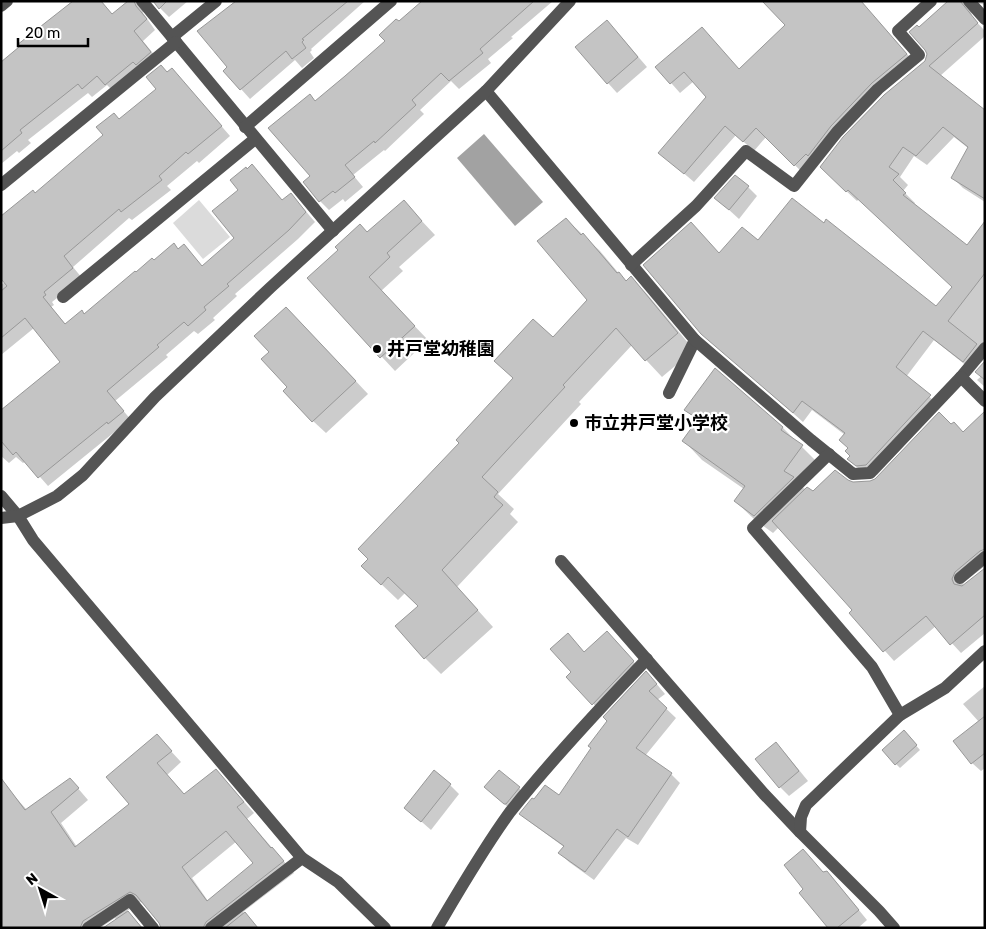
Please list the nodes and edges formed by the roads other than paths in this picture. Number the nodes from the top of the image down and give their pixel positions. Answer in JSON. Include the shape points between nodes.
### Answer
{"nodes":[{"id":1,"x":7,"y":1,"type":"edge"},
{"id":2,"x":142,"y":1,"type":"edge"},
{"id":3,"x":216,"y":1,"type":"edge"},
{"id":4,"x":391,"y":1,"type":"edge"},
{"id":5,"x":570,"y":1,"type":"edge"},
{"id":6,"x":931,"y":1,"type":"edge"},
{"id":7,"x":969,"y":1,"type":"edge"},
{"id":8,"x":1,"y":6,"type":"edge"},
{"id":9,"x":985,"y":18,"type":"edge"},
{"id":10,"x":174,"y":40,"type":"junction"},
{"id":11,"x":486,"y":91,"type":"junction"},
{"id":12,"x":245,"y":127,"type":"junction"},
{"id":13,"x":255,"y":139,"type":"junction"},
{"id":14,"x":1,"y":185,"type":"edge"},
{"id":15,"x":333,"y":231,"type":"junction"},
{"id":16,"x":631,"y":265,"type":"junction"},
{"id":17,"x":63,"y":297,"type":"dead end"},
{"id":18,"x":695,"y":340,"type":"junction"},
{"id":19,"x":985,"y":348,"type":"edge"},
{"id":20,"x":961,"y":378,"type":"junction"},
{"id":21,"x":669,"y":393,"type":"dead end"},
{"id":22,"x":985,"y":401,"type":"edge"},
{"id":23,"x":829,"y":454,"type":"junction"},
{"id":24,"x":1,"y":496,"type":"edge"},
{"id":25,"x":18,"y":516,"type":"junction"},
{"id":26,"x":1,"y":518,"type":"edge"},
{"id":27,"x":985,"y":557,"type":"edge"},
{"id":28,"x":561,"y":561,"type":"dead end"},
{"id":29,"x":960,"y":578,"type":"dead end"},
{"id":30,"x":985,"y":651,"type":"edge"},
{"id":31,"x":647,"y":660,"type":"junction"},
{"id":32,"x":900,"y":715,"type":"junction"},
{"id":33,"x":800,"y":832,"type":"junction"},
{"id":34,"x":302,"y":858,"type":"junction"},
{"id":35,"x":88,"y":928,"type":"edge"},
{"id":36,"x":153,"y":928,"type":"edge"},
{"id":37,"x":211,"y":928,"type":"edge"},
{"id":38,"x":385,"y":928,"type":"edge"},
{"id":39,"x":437,"y":928,"type":"edge"},
{"id":40,"x":894,"y":928,"type":"edge"}],
"edges":[{"from":1,"to":8,"type":"street"},
{"from":2,"to":10,"type":"street"},
{"from":3,"to":10,"type":"street"},
{"from":4,"to":12,"type":"street"},
{"from":5,"to":11,"type":"street"},
{"from":6,"to":16,"type":"street","via":[[898,31],[920,55],[878,89],[837,132],[794,186],[746,151],[696,206]]},
{"from":7,"to":9,"type":"street"},
{"from":10,"to":12,"type":"street"},
{"from":10,"to":14,"type":"street"},
{"from":11,"to":15,"type":"street"},
{"from":11,"to":16,"type":"street"},
{"from":12,"to":13,"type":"street"},
{"from":13,"to":15,"type":"street"},
{"from":13,"to":17,"type":"street"},
{"from":15,"to":25,"type":"street","via":[[155,397],[83,475],[57,496]]},
{"from":16,"to":18,"type":"street"},
{"from":18,"to":21,"type":"street"},
{"from":18,"to":23,"type":"street"},
{"from":19,"to":20,"type":"street"},
{"from":20,"to":22,"type":"street"},
{"from":20,"to":23,"type":"street","via":[[870,473],[853,474]]},
{"from":23,"to":32,"type":"street","via":[[753,528],[872,667]]},
{"from":24,"to":25,"type":"street"},
{"from":25,"to":26,"type":"street"},
{"from":25,"to":34,"type":"street","via":[[33,540]]},
{"from":27,"to":29,"type":"street"},
{"from":28,"to":31,"type":"street"},
{"from":30,"to":32,"type":"street","via":[[945,688]]},
{"from":31,"to":33,"type":"street"},
{"from":31,"to":39,"type":"street","via":[[565,745],[510,814]]},
{"from":32,"to":33,"type":"street","via":[[806,806],[800,816]]},
{"from":33,"to":40,"type":"street"},
{"from":34,"to":37,"type":"street"},
{"from":34,"to":38,"type":"street","via":[[338,882]]},
{"from":35,"to":36,"type":"street","via":[[130,900]]}]}
